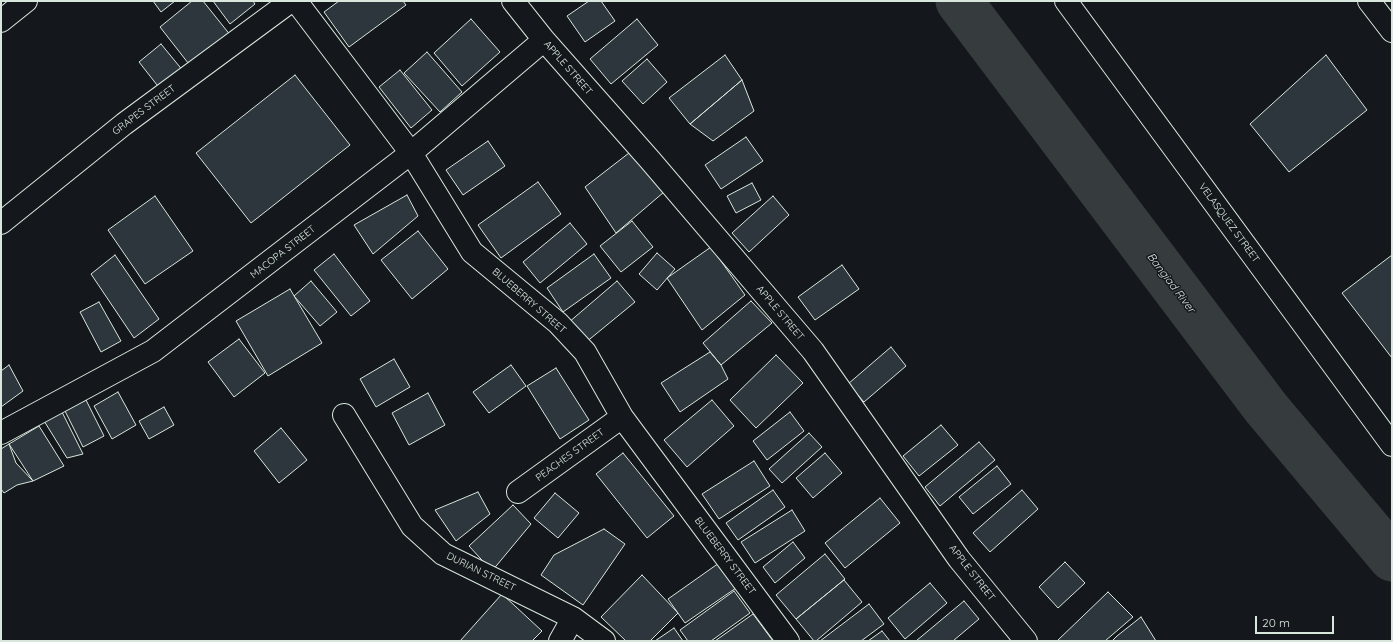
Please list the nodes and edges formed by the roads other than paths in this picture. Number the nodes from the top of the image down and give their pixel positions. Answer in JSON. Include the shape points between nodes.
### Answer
{"nodes":[{"id":1,"x":26,"y":1,"type":"edge"},
{"id":2,"x":291,"y":1,"type":"edge"},
{"id":3,"x":296,"y":1,"type":"edge"},
{"id":4,"x":513,"y":1,"type":"edge"},
{"id":5,"x":1066,"y":1,"type":"edge"},
{"id":6,"x":1369,"y":1,"type":"edge"},
{"id":7,"x":1,"y":21,"type":"edge"},
{"id":8,"x":1392,"y":31,"type":"edge"},
{"id":9,"x":544,"y":40,"type":"junction"},
{"id":10,"x":411,"y":153,"type":"junction"},
{"id":11,"x":1,"y":223,"type":"edge"},
{"id":12,"x":344,"y":415,"type":"dead end"},
{"id":13,"x":622,"y":417,"type":"junction"},
{"id":14,"x":1,"y":433,"type":"edge"},
{"id":15,"x":1392,"y":445,"type":"edge"},
{"id":16,"x":518,"y":492,"type":"dead end"},
{"id":17,"x":573,"y":618,"type":"junction"},
{"id":18,"x":560,"y":641,"type":"edge"},
{"id":19,"x":604,"y":641,"type":"edge"},
{"id":20,"x":788,"y":641,"type":"edge"},
{"id":21,"x":1026,"y":641,"type":"edge"}],
"edges":[{"from":1,"to":7,"type":"street"},
{"from":2,"to":11,"type":"street","name":"GRAPES STREET","via":[[124,124]]},
{"from":3,"to":10,"type":"street","name":"BLUEBERRY STREET"},
{"from":4,"to":9,"type":"street","name":"APPLE STREET"},
{"from":5,"to":15,"type":"street","name":"VELASQUEZ STREET"},
{"from":6,"to":8,"type":"street"},
{"from":9,"to":10,"type":"street","name":"MACOPA STREET"},
{"from":9,"to":21,"type":"street","name":"APPLE STREET","via":[[813,351],[960,559]]},
{"from":10,"to":13,"type":"street","name":"BLUEBERRY STREET","via":[[472,252],[558,323],[585,352]]},
{"from":10,"to":14,"type":"street","name":"MACOPA STREET","via":[[154,351]]},
{"from":12,"to":17,"type":"street","name":"DURIAN STREET","via":[[412,526],[443,554]]},
{"from":13,"to":16,"type":"street","name":"PEACHES STREET"},
{"from":13,"to":20,"type":"street","name":"BLUEBERRY STREET"},
{"from":17,"to":18,"type":"street"},
{"from":17,"to":19,"type":"street","name":"DURIAN STREET"}]}
